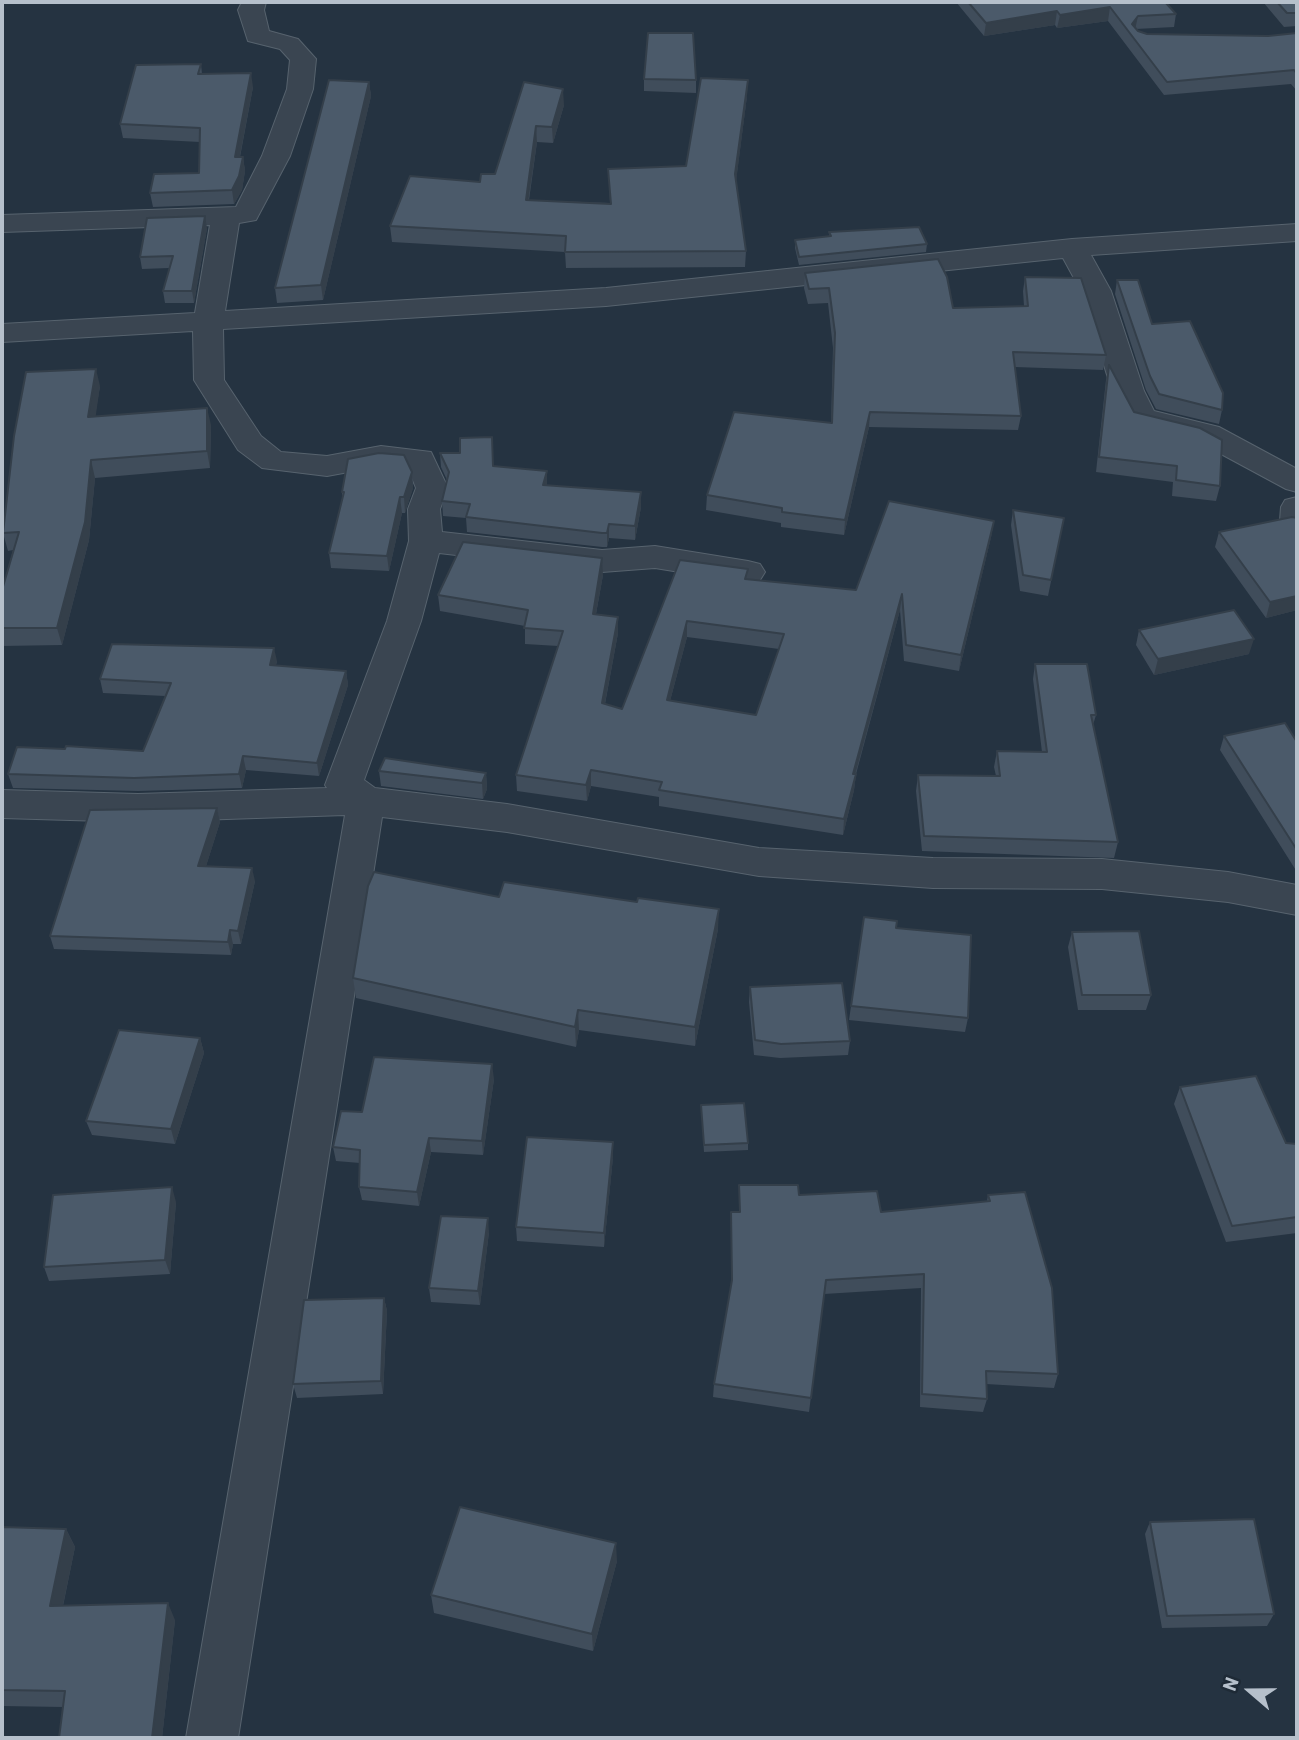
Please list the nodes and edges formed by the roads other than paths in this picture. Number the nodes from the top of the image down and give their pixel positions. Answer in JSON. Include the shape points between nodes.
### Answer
{"nodes":[{"id":1,"x":254,"y":2,"type":"edge"},
{"id":2,"x":226,"y":216,"type":"junction"},
{"id":3,"x":2,"y":223,"type":"edge"},
{"id":4,"x":1297,"y":232,"type":"edge"},
{"id":5,"x":1072,"y":248,"type":"junction"},
{"id":6,"x":208,"y":322,"type":"junction"},
{"id":7,"x":2,"y":333,"type":"edge"},
{"id":8,"x":1297,"y":482,"type":"edge"},
{"id":9,"x":1297,"y":506,"type":"edge"},
{"id":10,"x":1297,"y":521,"type":"edge"},
{"id":11,"x":426,"y":541,"type":"junction"},
{"id":12,"x":748,"y":572,"type":"edge"},
{"id":13,"x":366,"y":801,"type":"junction"},
{"id":14,"x":2,"y":804,"type":"edge"},
{"id":15,"x":1297,"y":900,"type":"edge"},
{"id":16,"x":212,"y":1738,"type":"edge"}],
"edges":[{"from":1,"to":2,"type":"street","via":[[251,10],[257,36],[289,44],[303,59],[300,89],[275,156],[246,214]]},
{"from":2,"to":3,"type":"street"},
{"from":2,"to":6,"type":"street"},
{"from":4,"to":5,"type":"street"},
{"from":5,"to":6,"type":"street","via":[[606,297]]},
{"from":5,"to":8,"type":"street","via":[[1096,291],[1128,391],[1142,418],[1208,434]]},
{"from":6,"to":7,"type":"street"},
{"from":6,"to":11,"type":"street","via":[[209,380],[249,443],[273,461],[327,466],[381,456],[420,458],[432,488],[424,509]]},
{"from":9,"to":10,"type":"street"},
{"from":11,"to":12,"type":"street","via":[[602,561],[654,557]]},
{"from":11,"to":13,"type":"street","via":[[404,621],[344,785]]},
{"from":13,"to":14,"type":"street","via":[[138,808]]},
{"from":13,"to":15,"type":"street","via":[[507,818],[759,862],[933,873],[1102,874],[1228,887]]},
{"from":13,"to":16,"type":"street"}]}
